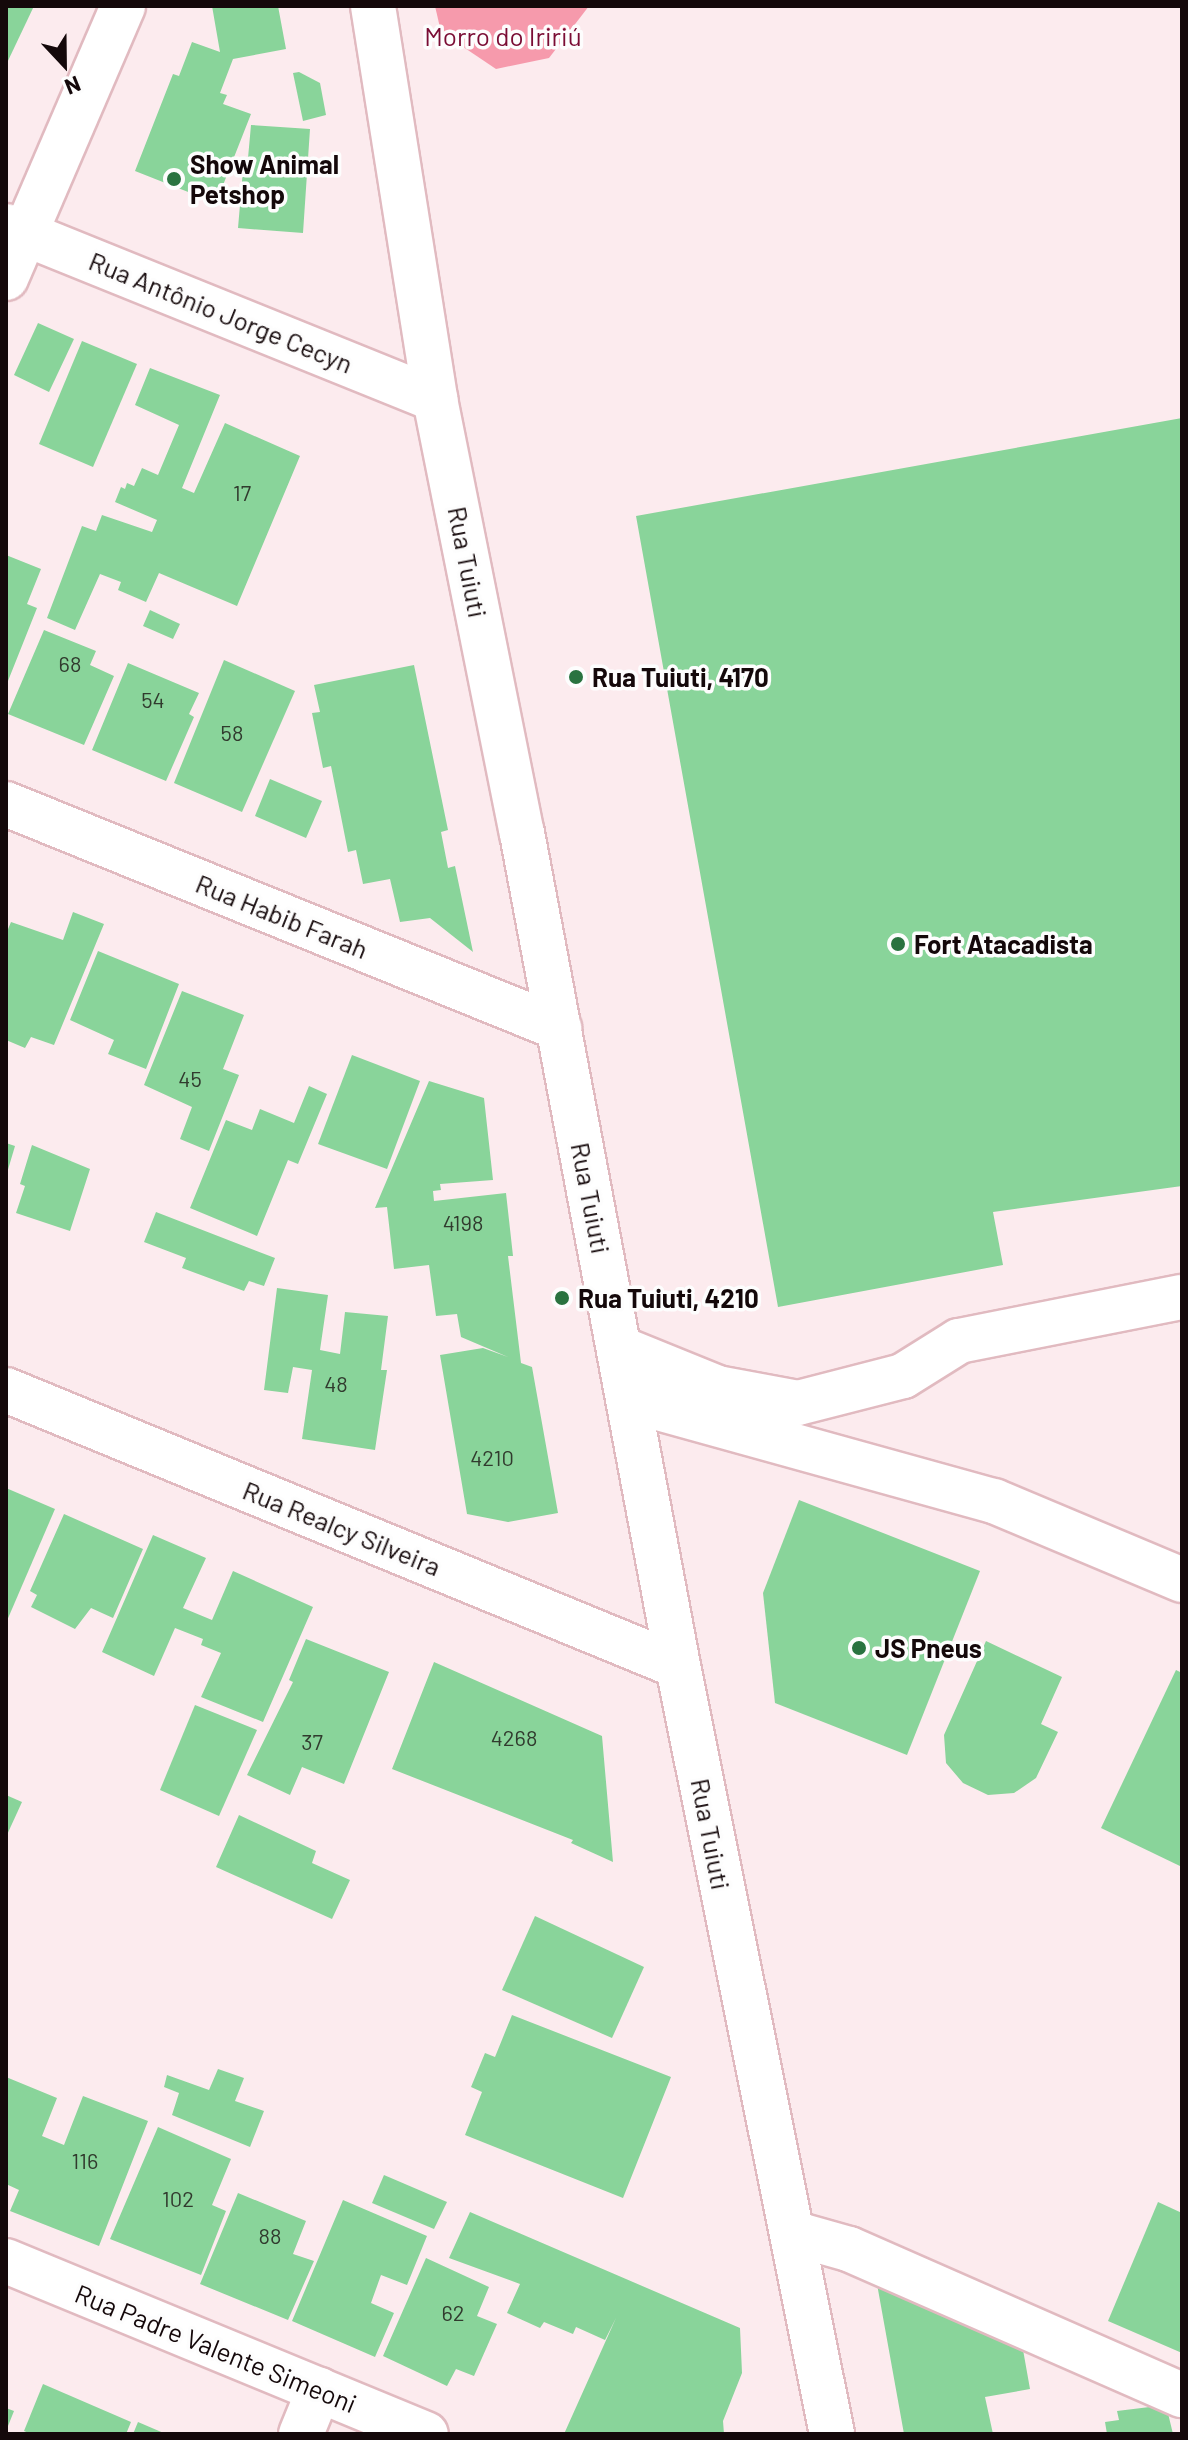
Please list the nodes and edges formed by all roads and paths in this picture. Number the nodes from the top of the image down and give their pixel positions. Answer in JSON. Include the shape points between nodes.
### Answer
{"nodes":[{"id":1,"x":123,"y":6,"type":"edge"},
{"id":2,"x":373,"y":6,"type":"edge"},
{"id":3,"x":16,"y":230,"type":"edge"},
{"id":4,"x":6,"y":278,"type":"edge"},
{"id":5,"x":435,"y":399,"type":"junction"},
{"id":6,"x":6,"y":804,"type":"edge"},
{"id":7,"x":559,"y":1028,"type":"junction"},
{"id":8,"x":1182,"y":1297,"type":"edge"},
{"id":9,"x":619,"y":1348,"type":"junction"},
{"id":10,"x":6,"y":1390,"type":"edge"},
{"id":11,"x":629,"y":1400,"type":"junction"},
{"id":12,"x":1182,"y":1580,"type":"edge"},
{"id":13,"x":678,"y":1666,"type":"junction"},
{"id":14,"x":792,"y":2233,"type":"junction"},
{"id":15,"x":6,"y":2261,"type":"edge"},
{"id":16,"x":319,"y":2390,"type":"junction"},
{"id":17,"x":1182,"y":2395,"type":"edge"},
{"id":18,"x":301,"y":2434,"type":"edge"},
{"id":19,"x":426,"y":2434,"type":"edge"},
{"id":20,"x":832,"y":2434,"type":"edge"}],
"edges":[{"from":1,"to":3,"type":"street"},
{"from":2,"to":5,"type":"street","name":"Rua Tuiuti"},
{"from":3,"to":4,"type":"street"},
{"from":3,"to":5,"type":"street","name":"Rua Antônio Jorge Cecyn"},
{"from":5,"to":7,"type":"street","name":"Rua Tuiuti"},
{"from":6,"to":7,"type":"street","name":"Rua Habib Farah"},
{"from":7,"to":9,"type":"street","name":"Rua Tuiuti"},
{"from":8,"to":9,"type":"street","via":[[959,1341],[903,1376],[798,1403],[718,1388]]},
{"from":9,"to":11,"type":"street","name":"Rua Tuiuti"},
{"from":10,"to":13,"type":"street","name":"Rua Realcy Silveira"},
{"from":11,"to":12,"type":"street","via":[[994,1501]]},
{"from":11,"to":13,"type":"street","name":"Rua Tuiuti"},
{"from":13,"to":14,"type":"street","name":"Rua Tuiuti"},
{"from":14,"to":17,"type":"street","via":[[849,2249]]},
{"from":14,"to":20,"type":"street","name":"Rua Tuiuti"},
{"from":15,"to":16,"type":"street","name":"Rua Padre Valente Simeoni"},
{"from":16,"to":18,"type":"street"},
{"from":16,"to":19,"type":"street","name":"Rua Padre Valente Simeoni"}]}
